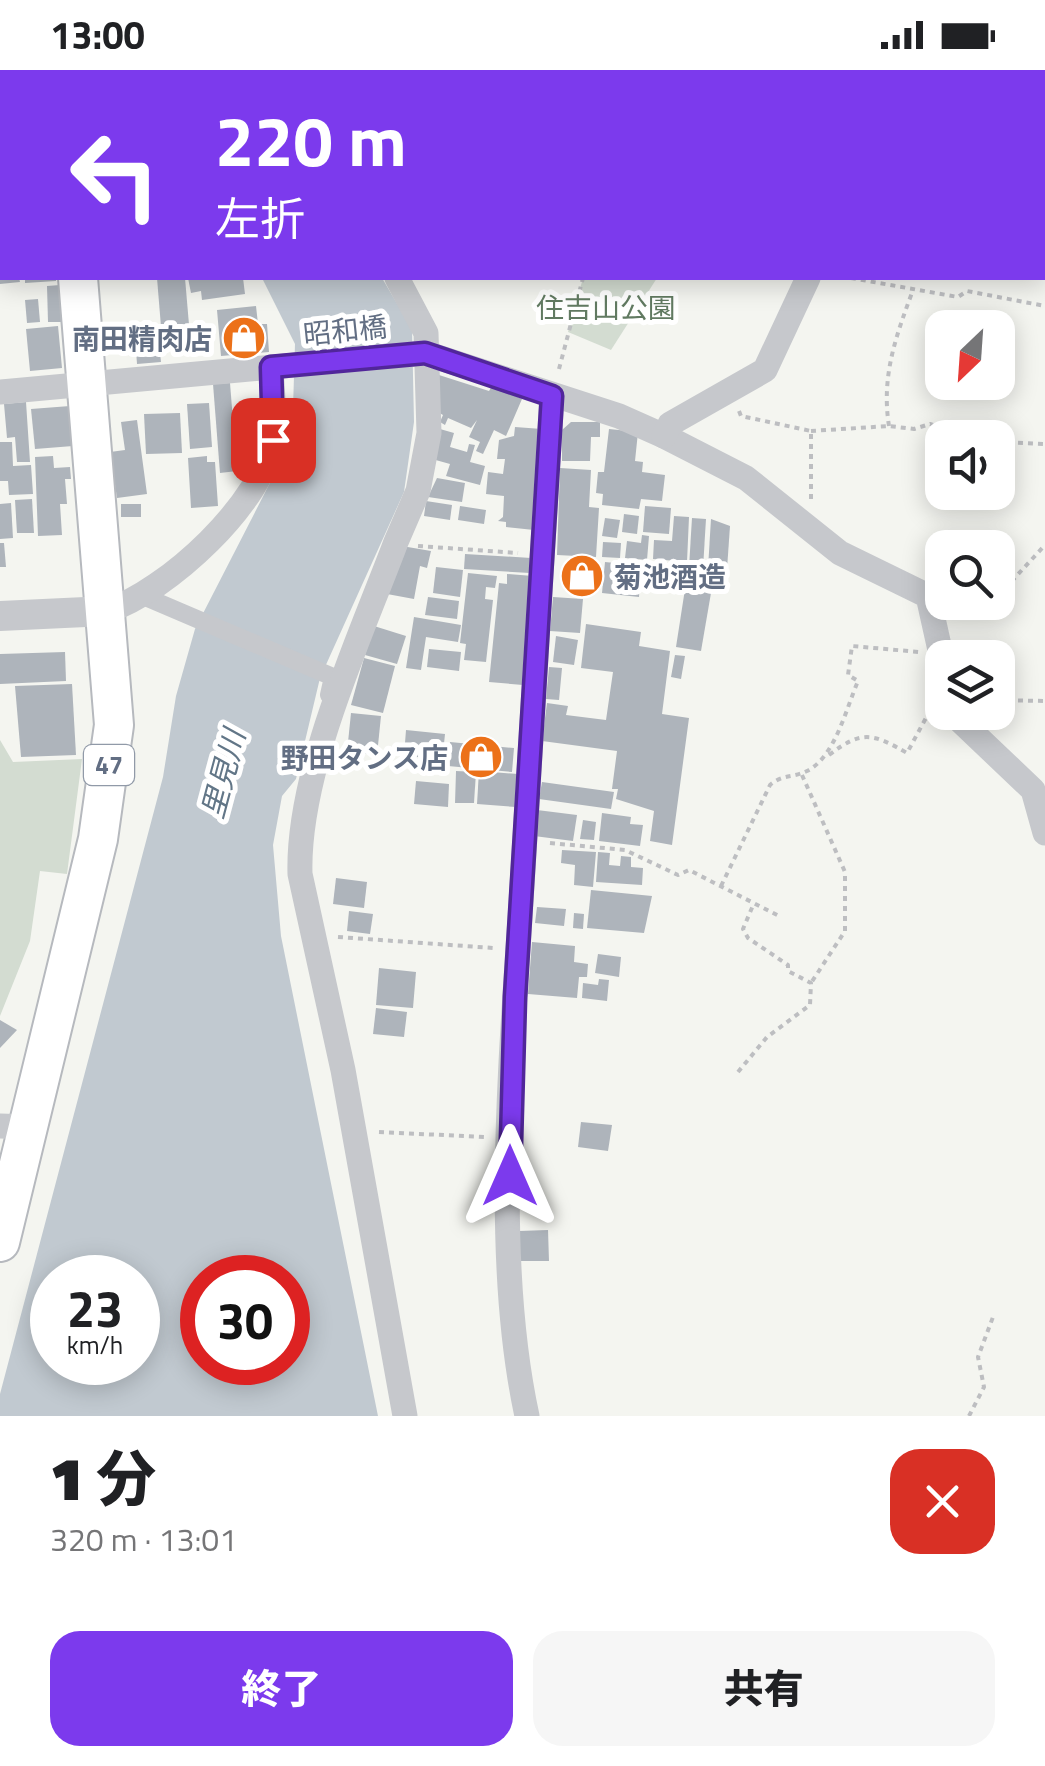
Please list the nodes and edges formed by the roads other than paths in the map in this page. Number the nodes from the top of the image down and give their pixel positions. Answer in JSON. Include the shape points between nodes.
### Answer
{"nodes":[{"id":1,"x":78,"y":280,"type":"edge"},
{"id":2,"x":398,"y":280,"type":"edge"},
{"id":3,"x":807,"y":280,"type":"edge"},
{"id":4,"x":419,"y":353,"type":"junction"},
{"id":5,"x":278,"y":367,"type":"junction"},
{"id":6,"x":87,"y":384,"type":"junction"},
{"id":7,"x":0,"y":392,"type":"edge"},
{"id":8,"x":552,"y":396,"type":"junction"},
{"id":9,"x":664,"y":436,"type":"junction"},
{"id":10,"x":143,"y":596,"type":"junction"},
{"id":11,"x":107,"y":611,"type":"junction"},
{"id":12,"x":0,"y":616,"type":"edge"},
{"id":13,"x":367,"y":619,"type":"junction"},
{"id":14,"x":938,"y":640,"type":"edge"},
{"id":15,"x":333,"y":677,"type":"junction"},
{"id":16,"x":329,"y":728,"type":"junction"},
{"id":17,"x":963,"y":730,"type":"edge"},
{"id":18,"x":1045,"y":833,"type":"edge"},
{"id":19,"x":14,"y":1127,"type":"edge"},
{"id":20,"x":0,"y":1242,"type":"edge"},
{"id":21,"x":406,"y":1416,"type":"edge"},
{"id":22,"x":527,"y":1416,"type":"edge"}],
"edges":[{"from":1,"to":6,"type":"main road","number":"47"},
{"from":2,"to":4,"type":"street","via":[[426,333]]},
{"from":3,"to":9,"type":"street","via":[[766,370],[670,424]]},
{"from":4,"to":5,"type":"street","name":"昭和橋"},
{"from":4,"to":8,"type":"street"},
{"from":4,"to":13,"type":"street","via":[[429,433],[425,459]]},
{"from":5,"to":6,"type":"street","name":"昭和橋"},
{"from":5,"to":10,"type":"street","via":[[273,440],[258,475],[198,553]]},
{"from":6,"to":7,"type":"street","name":"昭和橋"},
{"from":6,"to":11,"type":"main road","number":"47"},
{"from":8,"to":9,"type":"street"},
{"from":8,"to":22,"type":"street","via":[[509,1138],[514,1335]]},
{"from":9,"to":14,"type":"street","via":[[746,478],[840,554],[928,596]]},
{"from":10,"to":11,"type":"street"},
{"from":10,"to":15,"type":"street"},
{"from":11,"to":12,"type":"street"},
{"from":11,"to":19,"type":"main road","number":"47","via":[[114,725],[98,839]]},
{"from":13,"to":15,"type":"street"},
{"from":13,"to":16,"type":"street"},
{"from":15,"to":16,"type":"street","via":[[324,718]]},
{"from":16,"to":21,"type":"street","via":[[304,810],[300,874]]},
{"from":17,"to":18,"type":"street","via":[[1033,790]]},
{"from":19,"to":20,"type":"main road","number":"47"}]}
